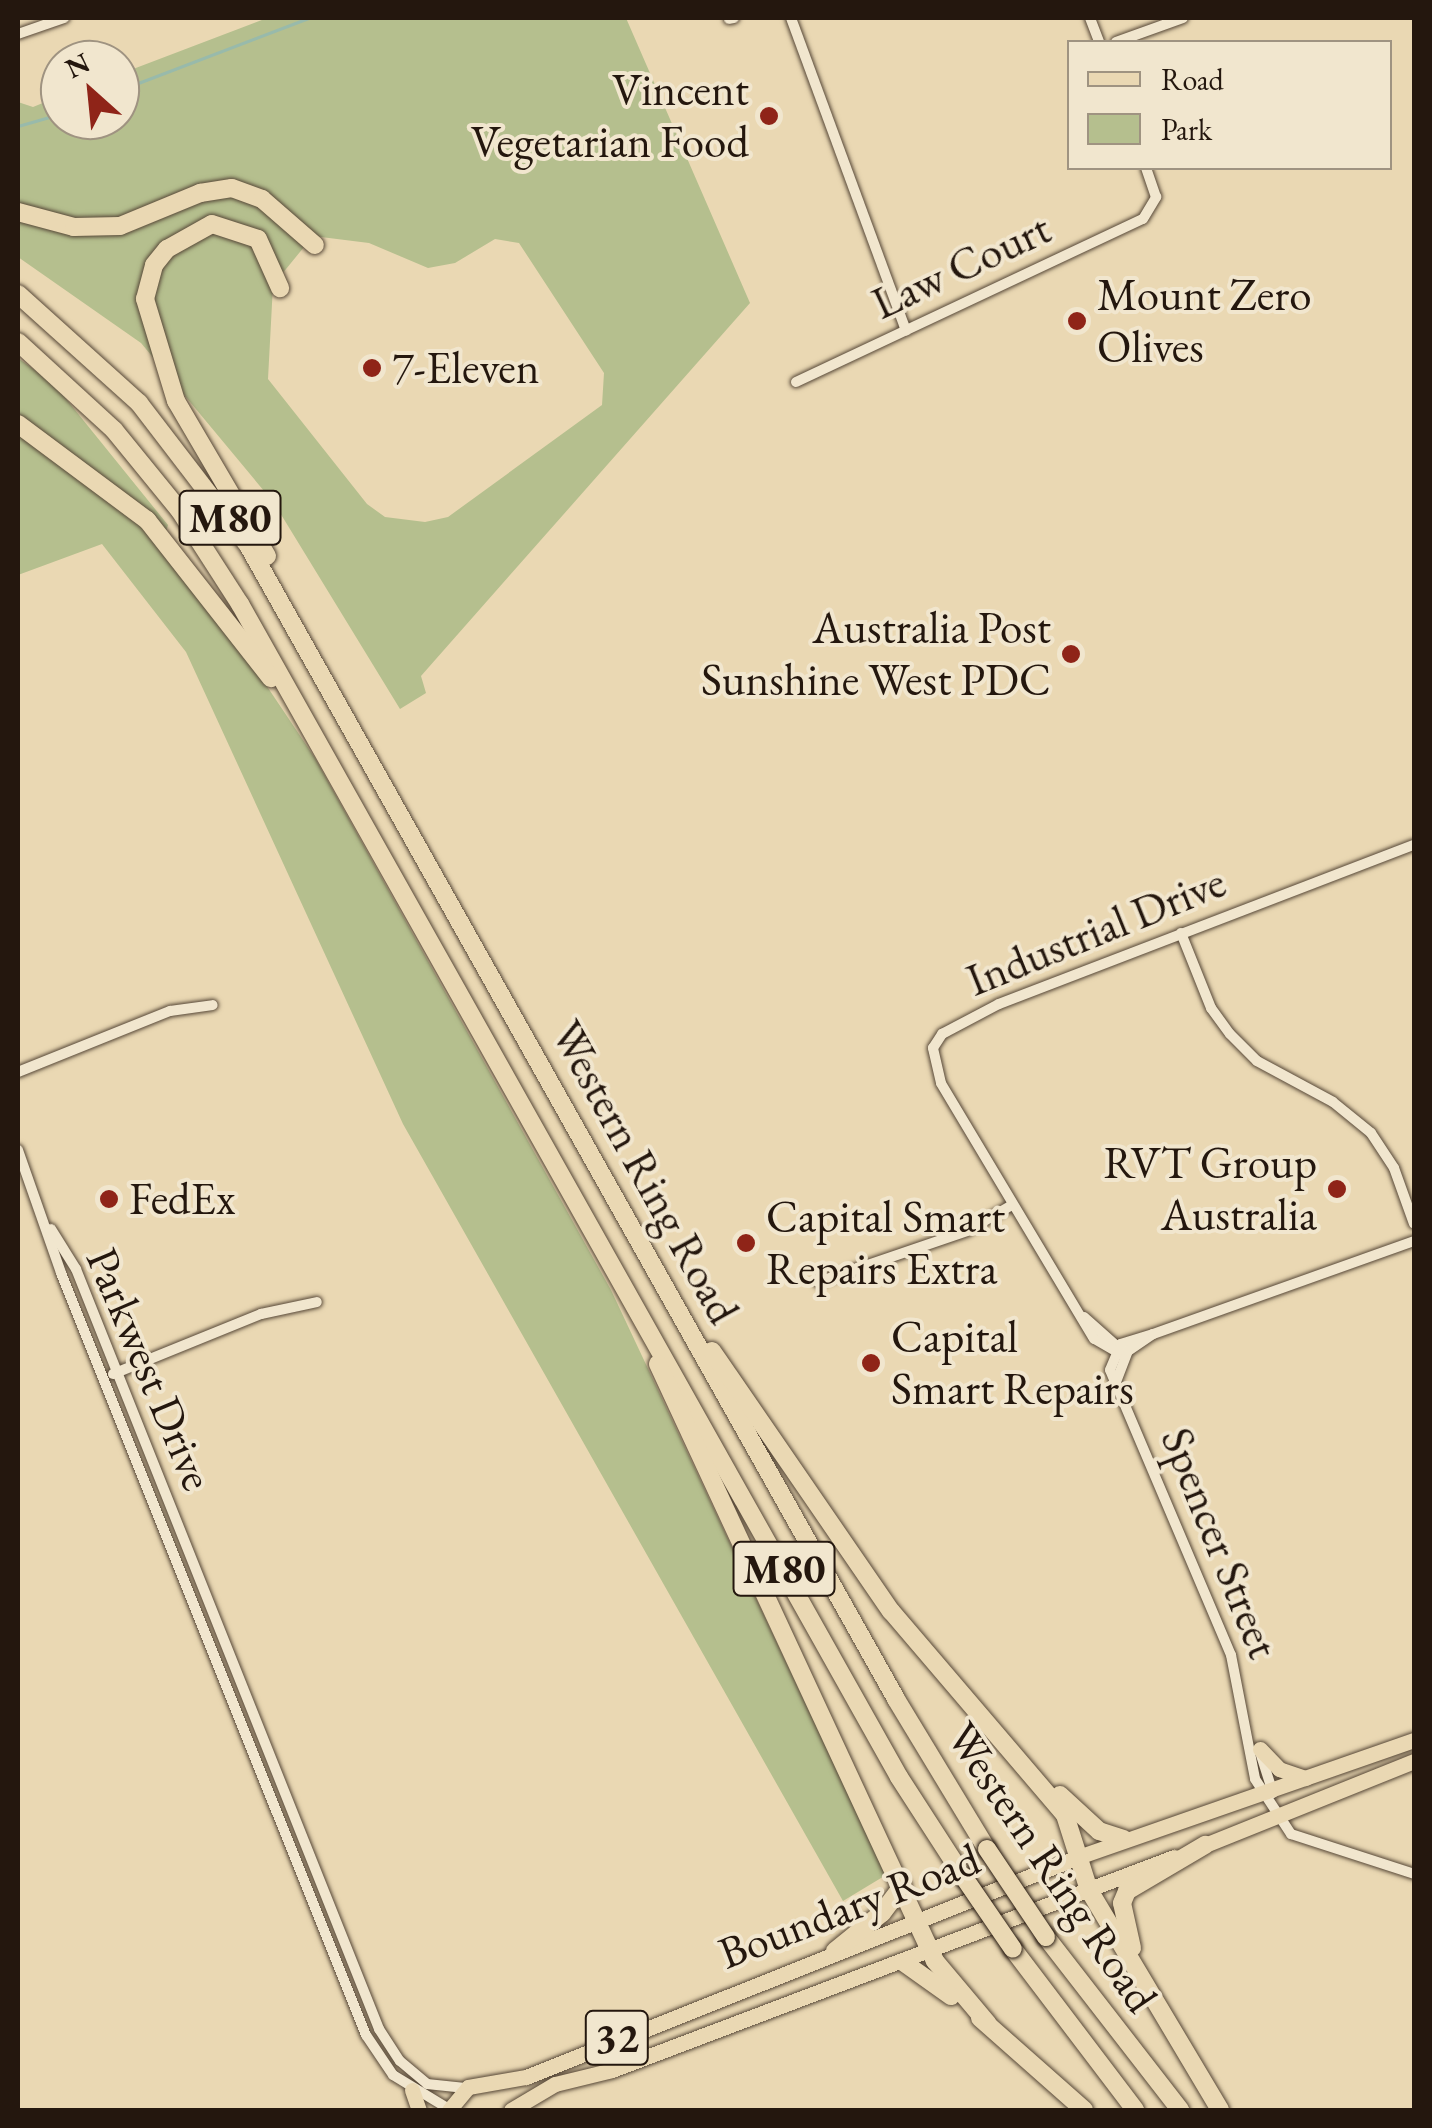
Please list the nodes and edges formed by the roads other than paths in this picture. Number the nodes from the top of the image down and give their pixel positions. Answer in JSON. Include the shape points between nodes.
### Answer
{"nodes":[{"id":1,"x":64,"y":18,"type":"edge"},
{"id":2,"x":791,"y":18,"type":"edge"},
{"id":3,"x":1184,"y":18,"type":"edge"},
{"id":4,"x":18,"y":34,"type":"edge"},
{"id":5,"x":1122,"y":40,"type":"edge"},
{"id":6,"x":1146,"y":170,"type":"edge"},
{"id":7,"x":18,"y":212,"type":"edge"},
{"id":8,"x":315,"y":246,"type":"dead end"},
{"id":9,"x":280,"y":288,"type":"dead end"},
{"id":10,"x":18,"y":294,"type":"edge"},
{"id":11,"x":906,"y":330,"type":"junction"},
{"id":12,"x":18,"y":342,"type":"edge"},
{"id":13,"x":796,"y":382,"type":"dead end"},
{"id":14,"x":18,"y":424,"type":"edge"},
{"id":15,"x":329,"y":760,"type":"junction"},
{"id":16,"x":386,"y":785,"type":"junction"},
{"id":17,"x":1414,"y":844,"type":"edge"},
{"id":18,"x":1181,"y":934,"type":"junction"},
{"id":19,"x":213,"y":1005,"type":"dead end"},
{"id":20,"x":18,"y":1072,"type":"edge"},
{"id":21,"x":18,"y":1150,"type":"edge"},
{"id":22,"x":1012,"y":1205,"type":"junction"},
{"id":23,"x":45,"y":1220,"type":"junction"},
{"id":24,"x":1414,"y":1224,"type":"edge"},
{"id":25,"x":1414,"y":1240,"type":"edge"},
{"id":26,"x":611,"y":1258,"type":"junction"},
{"id":27,"x":818,"y":1282,"type":"dead end"},
{"id":28,"x":672,"y":1298,"type":"junction"},
{"id":29,"x":317,"y":1302,"type":"dead end"},
{"id":30,"x":1119,"y":1352,"type":"junction"},
{"id":31,"x":118,"y":1372,"type":"junction"},
{"id":32,"x":103,"y":1378,"type":"junction"},
{"id":33,"x":976,"y":1710,"type":"junction"},
{"id":34,"x":1251,"y":1732,"type":"junction"},
{"id":35,"x":1414,"y":1740,"type":"edge"},
{"id":36,"x":1260,"y":1749,"type":"junction"},
{"id":37,"x":1414,"y":1761,"type":"edge"},
{"id":38,"x":1305,"y":1778,"type":"junction"},
{"id":39,"x":1267,"y":1791,"type":"junction"},
{"id":40,"x":1277,"y":1813,"type":"junction"},
{"id":41,"x":1124,"y":1840,"type":"junction"},
{"id":42,"x":1206,"y":1845,"type":"junction"},
{"id":43,"x":1078,"y":1857,"type":"junction"},
{"id":44,"x":1414,"y":1874,"type":"edge"},
{"id":45,"x":902,"y":1886,"type":"junction"},
{"id":46,"x":1089,"y":1890,"type":"junction"},
{"id":47,"x":326,"y":1896,"type":"junction"},
{"id":48,"x":313,"y":1901,"type":"junction"},
{"id":49,"x":916,"y":1918,"type":"junction"},
{"id":50,"x":835,"y":1951,"type":"junction"},
{"id":51,"x":930,"y":1952,"type":"junction"},
{"id":52,"x":902,"y":1962,"type":"junction"},
{"id":53,"x":1142,"y":1976,"type":"junction"},
{"id":54,"x":988,"y":2024,"type":"junction"},
{"id":55,"x":555,"y":2084,"type":"junction"},
{"id":56,"x":482,"y":2086,"type":"junction"},
{"id":57,"x":463,"y":2088,"type":"junction"},
{"id":58,"x":412,"y":2090,"type":"junction"},
{"id":59,"x":419,"y":2110,"type":"edge"},
{"id":60,"x":449,"y":2110,"type":"edge"},
{"id":61,"x":502,"y":2110,"type":"edge"},
{"id":62,"x":511,"y":2110,"type":"edge"},
{"id":63,"x":530,"y":2110,"type":"edge"},
{"id":64,"x":1084,"y":2110,"type":"edge"},
{"id":65,"x":1135,"y":2110,"type":"edge"},
{"id":66,"x":1180,"y":2110,"type":"edge"},
{"id":67,"x":1220,"y":2110,"type":"edge"}],
"edges":[{"from":1,"to":4,"type":"street"},
{"from":2,"to":11,"type":"street"},
{"from":3,"to":5,"type":"street"},
{"from":6,"to":11,"type":"street","name":"Law Court","via":[[1153,208],[1130,226]]},
{"from":7,"to":8,"type":"highway","via":[[74,226],[120,226],[200,193],[232,188],[262,199]]},
{"from":9,"to":16,"type":"highway","via":[[258,239],[212,224],[180,238],[154,265],[147,319],[176,401],[244,513]]},
{"from":10,"to":16,"type":"highway","name":"Western Ring Road","number":"M80","via":[[114,378],[192,465],[278,594]]},
{"from":11,"to":13,"type":"street","name":"Law Court"},
{"from":12,"to":15,"type":"highway","name":"Western Ring Road","number":"M80","via":[[114,430],[180,511]]},
{"from":14,"to":15,"type":"highway","via":[[147,520],[206,588]]},
{"from":15,"to":26,"type":"highway","name":"Western Ring Road","number":"M80"},
{"from":16,"to":28,"type":"highway","name":"Western Ring Road","number":"M80"},
{"from":17,"to":18,"type":"street","name":"Industrial Drive"},
{"from":18,"to":22,"type":"street","name":"Industrial Drive","via":[[999,1004],[942,1034],[933,1048],[940,1083]]},
{"from":18,"to":24,"type":"street","via":[[1211,1008],[1230,1034],[1257,1061],[1333,1102],[1371,1134],[1394,1168]]},
{"from":19,"to":20,"type":"street","via":[[170,1012]]},
{"from":21,"to":23,"type":"street"},
{"from":22,"to":27,"type":"street","via":[[967,1230]]},
{"from":22,"to":30,"type":"street","name":"Industrial Drive","via":[[1094,1339]]},
{"from":23,"to":31,"type":"street","name":"Parkwest Drive","via":[[76,1268]]},
{"from":23,"to":32,"type":"street","name":"Parkwest Drive"},
{"from":25,"to":30,"type":"street"},
{"from":26,"to":45,"type":"highway","via":[[786,1651]]},
{"from":26,"to":65,"type":"highway","name":"Western Ring Road","number":"M80","bridge":true,"via":[[899,1777],[1013,1949]]},
{"from":28,"to":33,"type":"highway","via":[[870,1582]]},
{"from":28,"to":66,"type":"highway","name":"Western Ring Road","number":"M80","bridge":true,"via":[[988,1848],[1046,1937]]},
{"from":29,"to":31,"type":"street","via":[[261,1314]]},
{"from":30,"to":34,"type":"street","name":"Spencer Street","via":[[1116,1383],[1225,1638]]},
{"from":31,"to":32,"type":"street"},
{"from":31,"to":47,"type":"street","name":"Parkwest Drive"},
{"from":32,"to":48,"type":"street","name":"Parkwest Drive"},
{"from":33,"to":41,"type":"highway","via":[[1092,1825]]},
{"from":33,"to":43,"type":"highway","via":[[1064,1815]]},
{"from":34,"to":36,"type":"street","name":"Spencer Street"},
{"from":34,"to":39,"type":"street","name":"Spencer Street"},
{"from":35,"to":38,"type":"main road","name":"Boundary Road","number":"32"},
{"from":36,"to":38,"type":"main road","via":[[1279,1770]]},
{"from":36,"to":39,"type":"street","name":"Spencer Street"},
{"from":37,"to":40,"type":"main road","name":"Boundary Road","number":"32"},
{"from":38,"to":39,"type":"main road","name":"Boundary Road","number":"32"},
{"from":39,"to":40,"type":"street"},
{"from":39,"to":41,"type":"main road","name":"Boundary Road","number":"32"},
{"from":40,"to":42,"type":"main road","name":"Boundary Road","number":"32"},
{"from":40,"to":44,"type":"street","via":[[1298,1838]]},
{"from":41,"to":43,"type":"main road","name":"Boundary Road","number":"32"},
{"from":42,"to":46,"type":"main road","name":"Boundary Road","number":"32"},
{"from":42,"to":53,"type":"highway","via":[[1136,1882],[1123,1898]]},
{"from":43,"to":46,"type":"highway"},
{"from":43,"to":49,"type":"main road","name":"Boundary Road","number":"32"},
{"from":45,"to":49,"type":"highway"},
{"from":45,"to":50,"type":"highway","via":[[882,1913]]},
{"from":46,"to":51,"type":"main road","name":"Boundary Road","number":"32"},
{"from":46,"to":53,"type":"highway"},
{"from":47,"to":48,"type":"street"},
{"from":47,"to":57,"type":"street","name":"Parkwest Drive","via":[[394,2054],[437,2089]]},
{"from":48,"to":58,"type":"street","name":"Parkwest Drive","via":[[375,2052]]},
{"from":49,"to":50,"type":"main road","name":"Boundary Road","number":"32"},
{"from":49,"to":51,"type":"highway"},
{"from":50,"to":56,"type":"main road","name":"Boundary Road","number":"32","via":[[526,2078]]},
{"from":51,"to":52,"type":"main road","name":"Boundary Road","number":"32"},
{"from":51,"to":54,"type":"highway","via":[[946,1980]]},
{"from":52,"to":54,"type":"highway"},
{"from":52,"to":55,"type":"main road","name":"Boundary Road","number":"32","via":[[612,2070]]},
{"from":53,"to":67,"type":"highway"},
{"from":54,"to":64,"type":"highway"},
{"from":55,"to":62,"type":"main road","name":"Boundary Road","number":"32"},
{"from":55,"to":63,"type":"main road"},
{"from":56,"to":57,"type":"main road","number":"32"},
{"from":56,"to":61,"type":"main road"},
{"from":57,"to":60,"type":"main road"},
{"from":58,"to":59,"type":"main road"},
{"from":58,"to":60,"type":"street","name":"Parkwest Drive"}]}
